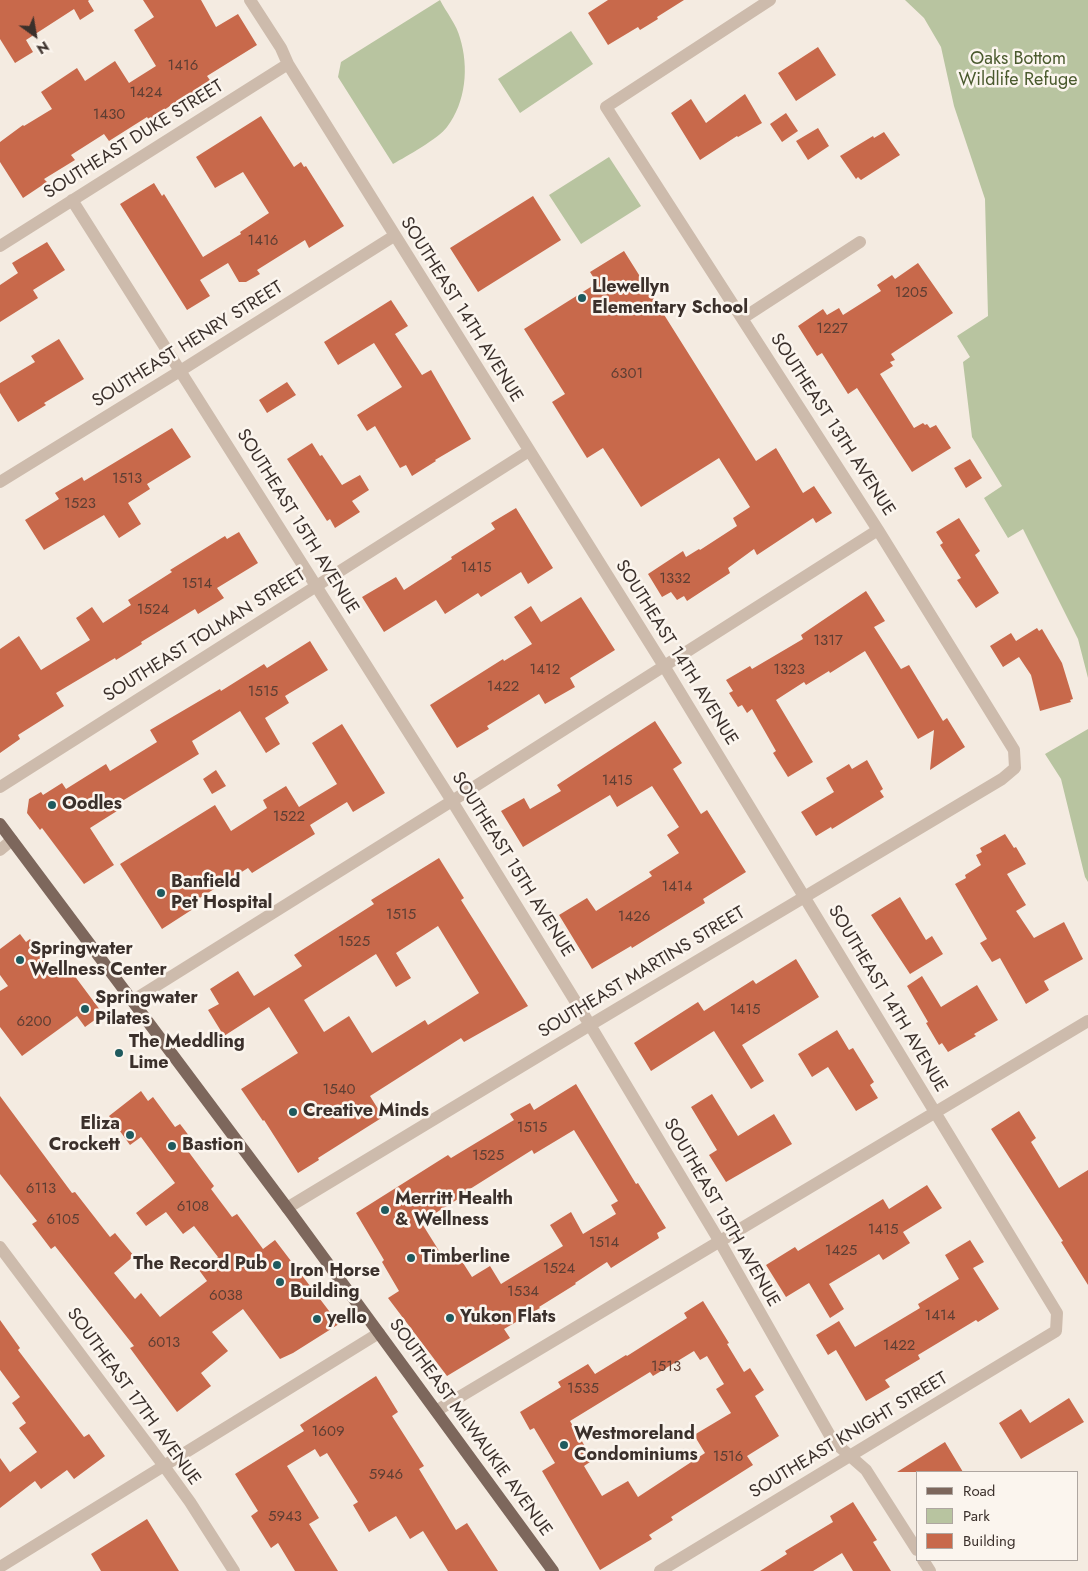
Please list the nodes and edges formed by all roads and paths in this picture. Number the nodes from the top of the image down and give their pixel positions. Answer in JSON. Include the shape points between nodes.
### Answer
{"nodes":[{"id":1,"x":250,"y":0,"type":"edge"},
{"id":2,"x":770,"y":0,"type":"edge"},
{"id":3,"x":288,"y":64,"type":"junction"},
{"id":4,"x":72,"y":200,"type":"junction"},
{"id":5,"x":394,"y":236,"type":"junction"},
{"id":6,"x":860,"y":242,"type":"dead end"},
{"id":7,"x":0,"y":246,"type":"edge"},
{"id":8,"x":743,"y":318,"type":"junction"},
{"id":9,"x":180,"y":371,"type":"junction"},
{"id":10,"x":529,"y":451,"type":"junction"},
{"id":11,"x":0,"y":482,"type":"edge"},
{"id":12,"x":878,"y":530,"type":"junction"},
{"id":13,"x":317,"y":586,"type":"junction"},
{"id":14,"x":664,"y":666,"type":"junction"},
{"id":15,"x":1015,"y":768,"type":"joint"},
{"id":16,"x":0,"y":786,"type":"edge"},
{"id":17,"x":452,"y":801,"type":"junction"},
{"id":18,"x":0,"y":824,"type":"edge"},
{"id":19,"x":12,"y":840,"type":"junction"},
{"id":20,"x":0,"y":850,"type":"edge"},
{"id":21,"x":805,"y":897,"type":"junction"},
{"id":22,"x":132,"y":1001,"type":"junction"},
{"id":23,"x":1088,"y":1021,"type":"edge"},
{"id":24,"x":590,"y":1025,"type":"junction"},
{"id":25,"x":936,"y":1112,"type":"junction"},
{"id":26,"x":287,"y":1208,"type":"junction"},
{"id":27,"x":720,"y":1242,"type":"junction"},
{"id":28,"x":0,"y":1247,"type":"edge"},
{"id":29,"x":1056,"y":1331,"type":"joint"},
{"id":30,"x":379,"y":1333,"type":"junction"},
{"id":31,"x":436,"y":1411,"type":"junction"},
{"id":32,"x":850,"y":1455,"type":"junction"},
{"id":33,"x":164,"y":1466,"type":"junction"},
{"id":34,"x":916,"y":1548,"type":"edge"},
{"id":35,"x":0,"y":1568,"type":"edge"},
{"id":36,"x":234,"y":1571,"type":"edge"},
{"id":37,"x":553,"y":1571,"type":"edge"},
{"id":38,"x":660,"y":1571,"type":"edge"}],
"edges":[{"from":1,"to":3,"type":"street","name":"SOUTHEAST 14TH AVENUE"},
{"from":2,"to":8,"type":"street","name":"SOUTHEAST 13TH AVENUE","via":[[606,107]]},
{"from":3,"to":4,"type":"street","name":"SOUTHEAST DUKE STREET"},
{"from":3,"to":5,"type":"street","name":"SOUTHEAST 14TH AVENUE"},
{"from":4,"to":7,"type":"street","name":"SOUTHEAST DUKE STREET"},
{"from":4,"to":9,"type":"street","name":"SOUTHEAST 15TH AVENUE"},
{"from":5,"to":9,"type":"street","name":"SOUTHEAST HENRY STREET"},
{"from":5,"to":10,"type":"street","name":"SOUTHEAST 14TH AVENUE"},
{"from":6,"to":8,"type":"street"},
{"from":8,"to":12,"type":"street","name":"SOUTHEAST 13TH AVENUE"},
{"from":9,"to":11,"type":"street","name":"SOUTHEAST HENRY STREET"},
{"from":9,"to":13,"type":"street","name":"SOUTHEAST 15TH AVENUE"},
{"from":10,"to":13,"type":"street","name":"SOUTHEAST TOLMAN STREET"},
{"from":10,"to":14,"type":"street","name":"SOUTHEAST 14TH AVENUE"},
{"from":12,"to":14,"type":"street"},
{"from":12,"to":15,"type":"street","name":"SOUTHEAST 13TH AVENUE","via":[[1014,750]]},
{"from":13,"to":16,"type":"street","name":"SOUTHEAST TOLMAN STREET"},
{"from":13,"to":17,"type":"street","name":"SOUTHEAST 15TH AVENUE"},
{"from":14,"to":17,"type":"street"},
{"from":14,"to":21,"type":"street","name":"SOUTHEAST 14TH AVENUE"},
{"from":15,"to":21,"type":"street","name":"SOUTHEAST MARTINS STREET","via":[[1002,779]]},
{"from":17,"to":22,"type":"street"},
{"from":17,"to":24,"type":"street","name":"SOUTHEAST 15TH AVENUE"},
{"from":18,"to":19,"type":"main road","name":"SOUTHEAST MILWAUKIE AVENUE"},
{"from":19,"to":20,"type":"street"},
{"from":19,"to":22,"type":"main road","name":"SOUTHEAST MILWAUKIE AVENUE"},
{"from":21,"to":24,"type":"street","name":"SOUTHEAST MARTINS STREET"},
{"from":21,"to":25,"type":"street","name":"SOUTHEAST 14TH AVENUE"},
{"from":22,"to":26,"type":"main road","name":"SOUTHEAST MILWAUKIE AVENUE"},
{"from":23,"to":25,"type":"street"},
{"from":24,"to":26,"type":"street","name":"SOUTHEAST MARTINS STREET"},
{"from":24,"to":27,"type":"street","name":"SOUTHEAST 15TH AVENUE"},
{"from":25,"to":27,"type":"street"},
{"from":25,"to":29,"type":"street","name":"SOUTHEAST 14TH AVENUE","via":[[1057,1313]]},
{"from":26,"to":30,"type":"main road","name":"SOUTHEAST MILWAUKIE AVENUE"},
{"from":27,"to":31,"type":"street"},
{"from":27,"to":32,"type":"street","name":"SOUTHEAST 15TH AVENUE","via":[[833,1440]]},
{"from":28,"to":33,"type":"street","name":"SOUTHEAST 17TH AVENUE"},
{"from":29,"to":32,"type":"street","name":"SOUTHEAST KNIGHT STREET"},
{"from":30,"to":31,"type":"main road","name":"SOUTHEAST MILWAUKIE AVENUE"},
{"from":30,"to":33,"type":"street"},
{"from":31,"to":37,"type":"main road","name":"SOUTHEAST MILWAUKIE AVENUE"},
{"from":32,"to":34,"type":"street","name":"SOUTHEAST 15TH AVENUE","via":[[866,1470]]},
{"from":32,"to":38,"type":"street","name":"SOUTHEAST KNIGHT STREET"},
{"from":33,"to":35,"type":"street"},
{"from":33,"to":36,"type":"street","name":"SOUTHEAST 17TH AVENUE"}]}
